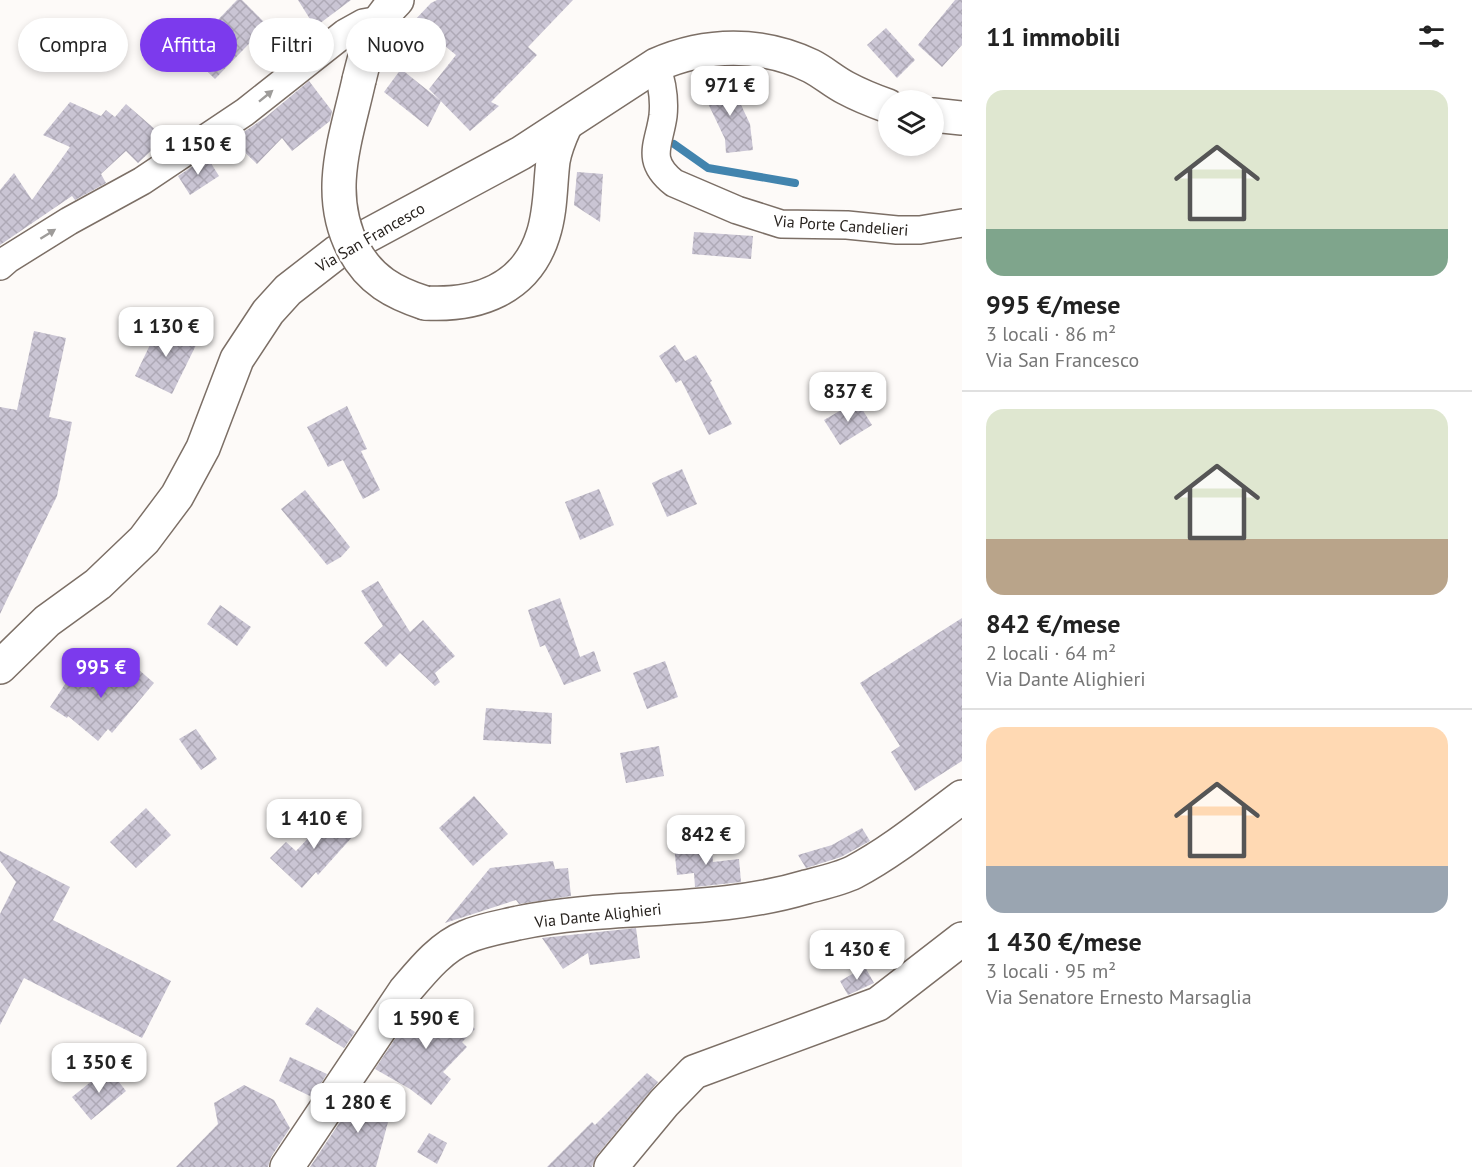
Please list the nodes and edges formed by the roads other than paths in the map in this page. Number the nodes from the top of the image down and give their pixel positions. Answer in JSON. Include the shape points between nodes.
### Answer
{"nodes":[{"id":1,"x":388,"y":10,"type":"edge"},
{"id":2,"x":656,"y":65,"type":"junction"},
{"id":3,"x":878,"y":102,"type":"edge"},
{"id":4,"x":944,"y":116,"type":"edge"},
{"id":5,"x":962,"y":118,"type":"edge"},
{"id":6,"x":565,"y":126,"type":"junction"},
{"id":7,"x":521,"y":153,"type":"junction"},
{"id":8,"x":547,"y":217,"type":"junction"},
{"id":9,"x":962,"y":223,"type":"edge"},
{"id":10,"x":0,"y":266,"type":"edge"},
{"id":11,"x":0,"y":667,"type":"edge"},
{"id":12,"x":962,"y":797,"type":"edge"},
{"id":13,"x":962,"y":939,"type":"edge"},
{"id":14,"x":287,"y":1167,"type":"edge"},
{"id":15,"x":611,"y":1167,"type":"edge"}],
"edges":[{"from":1,"to":8,"type":"street","bridge":true,"via":[[370,38],[341,160],[339,209],[346,236],[360,262],[379,282],[400,295],[425,303],[476,299],[506,287],[524,271],[536,253]]},
{"from":10,"to":1,"type":"street","one_way":true,"via":[[69,221],[142,181],[245,112],[345,33]]},
{"from":2,"to":3,"type":"street","name":"Via San Francesco","via":[[701,50],[748,47],[811,67]]},
{"from":2,"to":6,"type":"street","name":"Via San Francesco"},
{"from":2,"to":9,"type":"street","name":"Via Porte Candelieri","via":[[664,102],[655,156],[665,176],[674,183],[781,224],[920,230]]},
{"from":4,"to":5,"type":"street"},
{"from":6,"to":7,"type":"street","name":"Via San Francesco"},
{"from":6,"to":8,"type":"street","via":[[554,158]]},
{"from":7,"to":8,"type":"street"},
{"from":7,"to":11,"type":"street","name":"Via San Francesco","via":[[337,252],[288,290],[268,312],[237,359],[203,448],[177,496],[144,540],[98,584],[47,621]]},
{"from":12,"to":14,"type":"street","name":"Via Dante Alighieri","via":[[853,872],[804,888],[691,906],[556,915],[464,937],[444,950],[405,991]]},
{"from":13,"to":15,"type":"street","via":[[878,1004],[694,1072]]}]}
